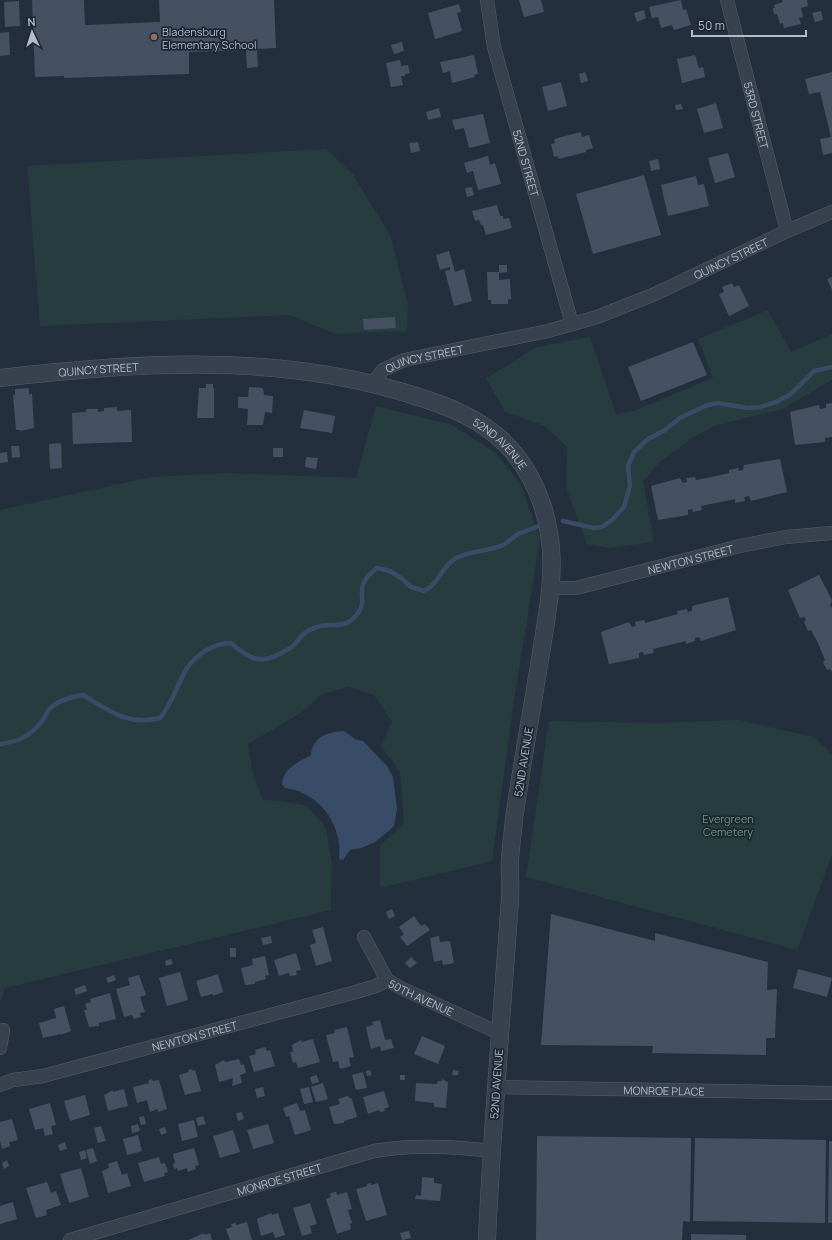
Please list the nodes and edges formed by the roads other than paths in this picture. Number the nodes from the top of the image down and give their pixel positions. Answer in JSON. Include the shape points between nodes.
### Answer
{"nodes":[{"id":1,"x":487,"y":0,"type":"edge"},
{"id":2,"x":727,"y":0,"type":"edge"},
{"id":3,"x":832,"y":212,"type":"edge"},
{"id":4,"x":787,"y":231,"type":"junction"},
{"id":5,"x":572,"y":324,"type":"junction"},
{"id":6,"x":0,"y":378,"type":"edge"},
{"id":7,"x":372,"y":384,"type":"junction"},
{"id":8,"x":832,"y":533,"type":"edge"},
{"id":9,"x":550,"y":588,"type":"junction"},
{"id":10,"x":364,"y":938,"type":"dead end"},
{"id":11,"x":387,"y":980,"type":"junction"},
{"id":12,"x":3,"y":1030,"type":"dead end"},
{"id":13,"x":500,"y":1033,"type":"junction"},
{"id":14,"x":0,"y":1048,"type":"edge"},
{"id":15,"x":0,"y":1085,"type":"edge"},
{"id":16,"x":496,"y":1087,"type":"junction"},
{"id":17,"x":832,"y":1093,"type":"edge"},
{"id":18,"x":492,"y":1151,"type":"junction"},
{"id":19,"x":70,"y":1240,"type":"edge"},
{"id":20,"x":487,"y":1240,"type":"edge"}],
"edges":[{"from":1,"to":5,"type":"street","name":"52ND STREET","via":[[494,47]]},
{"from":2,"to":4,"type":"street","name":"53RD STREET"},
{"from":3,"to":4,"type":"street","name":"QUINCY STREET"},
{"from":4,"to":5,"type":"street","name":"QUINCY STREET","via":[[628,306]]},
{"from":5,"to":7,"type":"street","name":"QUINCY STREET","via":[[404,360],[383,370]]},
{"from":6,"to":7,"type":"street","name":"QUINCY STREET","via":[[111,367],[197,364],[278,369]]},
{"from":7,"to":9,"type":"street","name":"52ND AVENUE","via":[[414,395],[451,409],[483,426],[508,446],[529,475],[542,507],[551,547]]},
{"from":8,"to":9,"type":"street","name":"NEWTON STREET","via":[[786,537],[740,546],[586,586]]},
{"from":9,"to":13,"type":"street","name":"52ND AVENUE","via":[[514,824]]},
{"from":10,"to":11,"type":"street","name":"50TH AVENUE"},
{"from":11,"to":13,"type":"street","name":"50TH AVENUE"},
{"from":11,"to":15,"type":"street","name":"NEWTON STREET","via":[[356,992],[43,1076],[13,1080]]},
{"from":12,"to":14,"type":"street"},
{"from":13,"to":16,"type":"street","name":"52ND AVENUE"},
{"from":16,"to":17,"type":"street","name":"MONROE PLACE"},
{"from":16,"to":18,"type":"street","name":"52ND AVENUE"},
{"from":18,"to":19,"type":"street","name":"MONROE STREET","via":[[423,1146],[374,1151]]},
{"from":18,"to":20,"type":"street","name":"52ND AVENUE"}]}
